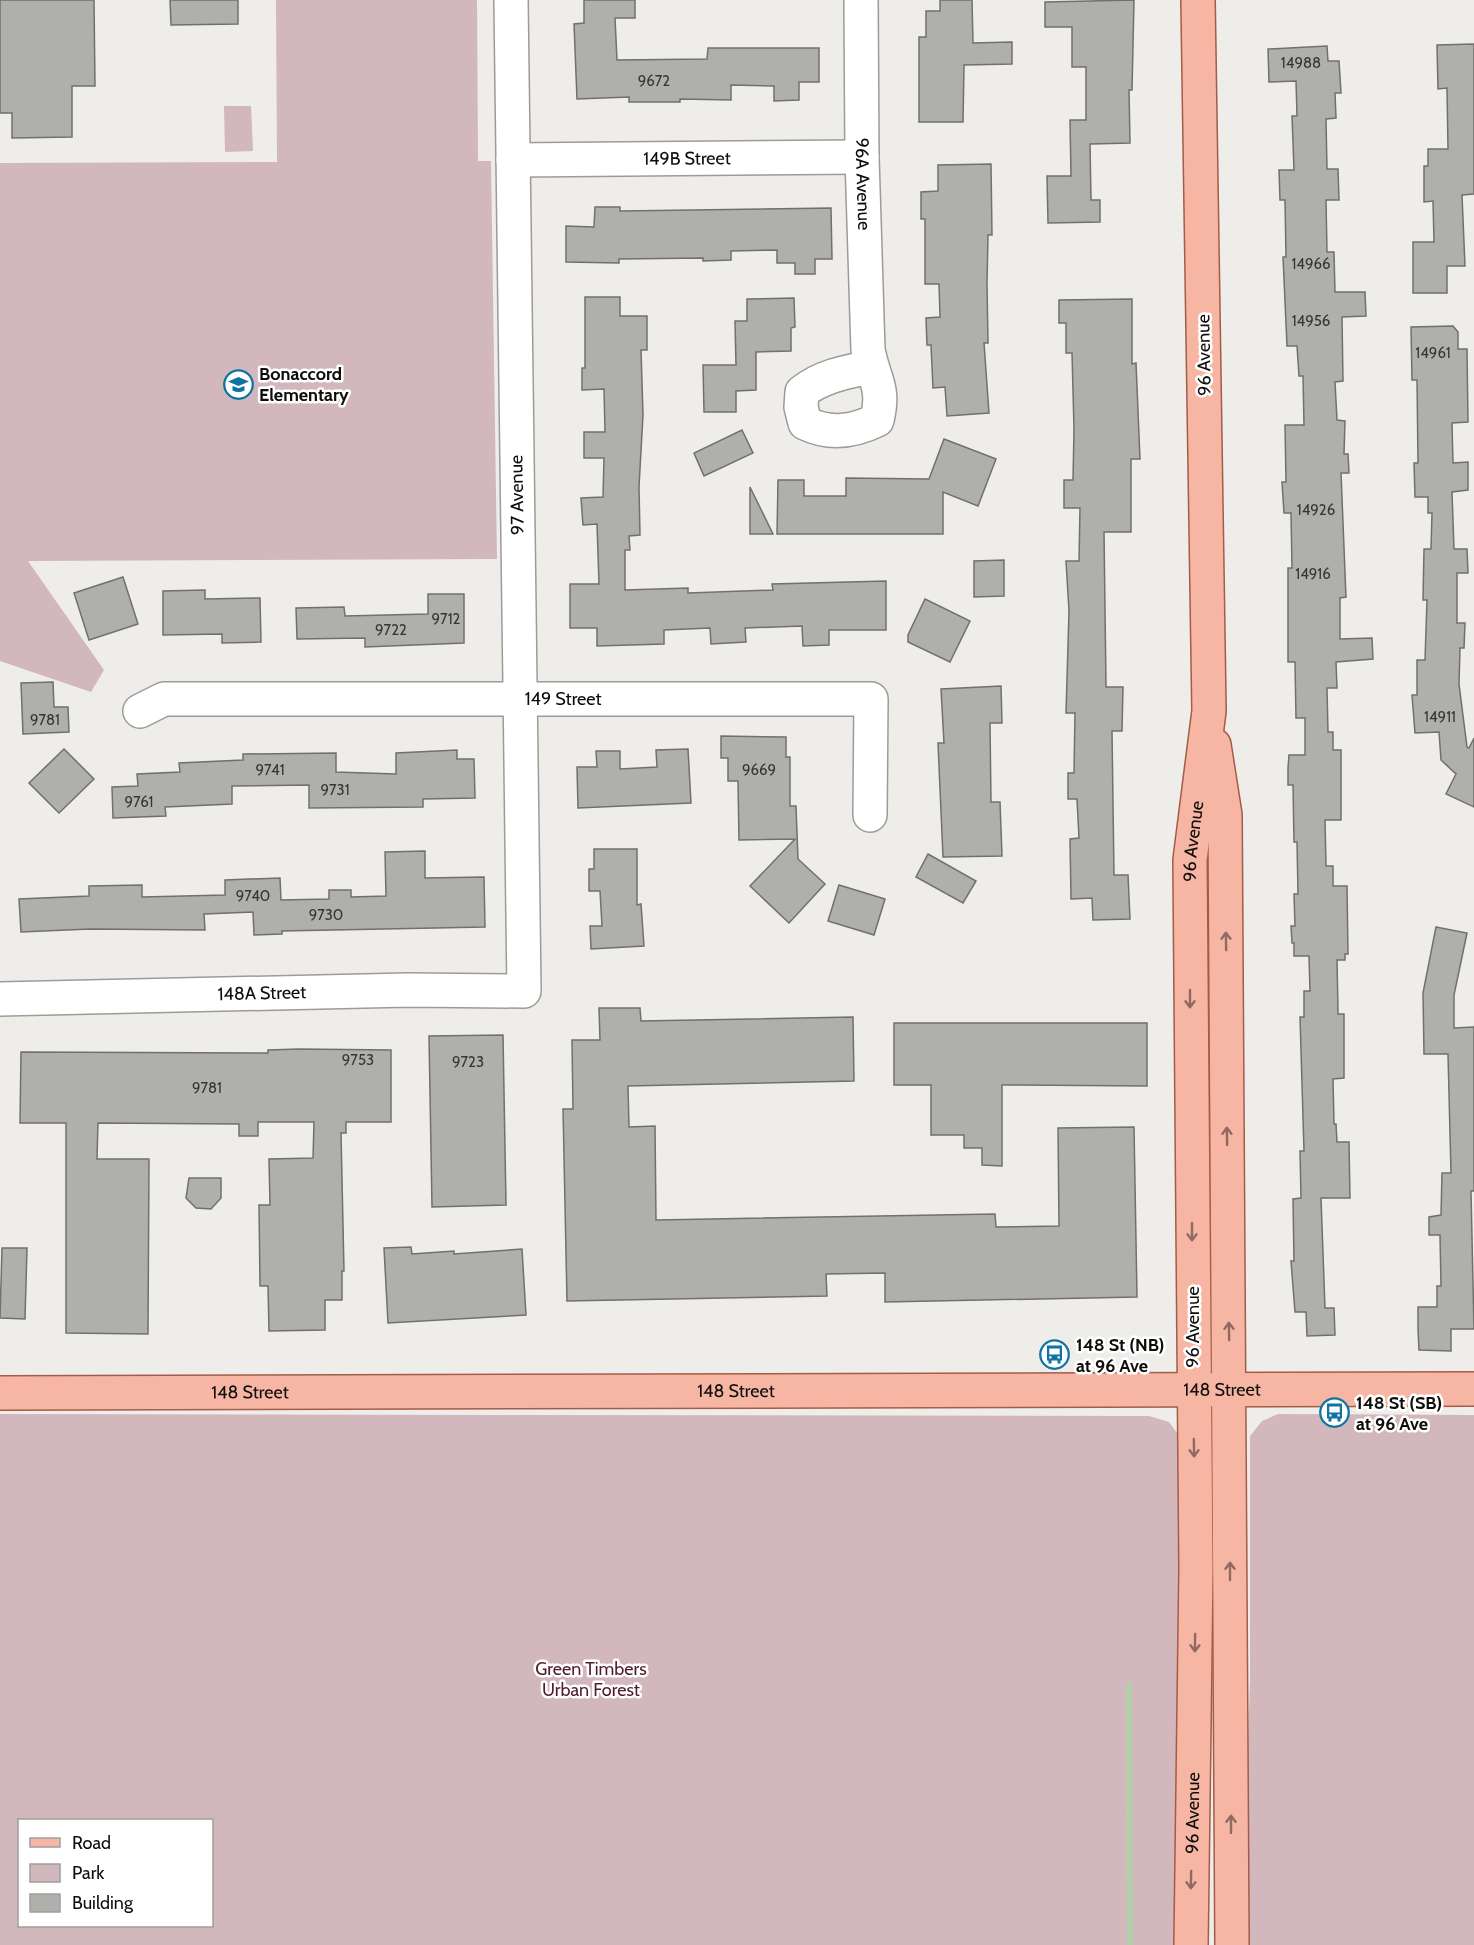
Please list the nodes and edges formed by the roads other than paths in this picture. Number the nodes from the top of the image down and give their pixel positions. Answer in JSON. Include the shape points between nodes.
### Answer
{"nodes":[{"id":1,"x":511,"y":0,"type":"edge"},
{"id":2,"x":861,"y":0,"type":"edge"},
{"id":3,"x":1198,"y":0,"type":"edge"},
{"id":4,"x":862,"y":157,"type":"junction"},
{"id":5,"x":513,"y":160,"type":"junction"},
{"id":6,"x":871,"y":367,"type":"dead end"},
{"id":7,"x":519,"y":700,"type":"junction"},
{"id":8,"x":140,"y":711,"type":"dead end"},
{"id":9,"x":1209,"y":711,"type":"junction"},
{"id":10,"x":870,"y":815,"type":"dead end"},
{"id":11,"x":524,"y":991,"type":"joint"},
{"id":12,"x":0,"y":999,"type":"edge"},
{"id":13,"x":1230,"y":1389,"type":"junction"},
{"id":14,"x":1474,"y":1389,"type":"edge"},
{"id":15,"x":1193,"y":1390,"type":"junction"},
{"id":16,"x":0,"y":1393,"type":"edge"},
{"id":17,"x":1191,"y":1945,"type":"edge"},
{"id":18,"x":1232,"y":1945,"type":"edge"}],
"edges":[{"from":1,"to":5,"type":"street","name":"97 Avenue"},
{"from":2,"to":4,"type":"street","name":"96A Avenue"},
{"from":3,"to":9,"type":"main road","name":"96 Avenue"},
{"from":4,"to":5,"type":"street","name":"149B Street"},
{"from":4,"to":6,"type":"street","name":"96A Avenue"},
{"from":5,"to":7,"type":"street","name":"97 Avenue"},
{"from":7,"to":8,"type":"street","name":"149 Street","via":[[165,699]]},
{"from":7,"to":10,"type":"street","name":"149 Street","via":[[872,699]]},
{"from":7,"to":11,"type":"street","name":"97 Avenue"},
{"from":13,"to":9,"type":"main road","name":"96 Avenue","one_way":true,"via":[[1225,814]]},
{"from":9,"to":15,"type":"main road","name":"96 Avenue","one_way":true,"via":[[1190,860]]},
{"from":11,"to":12,"type":"street","name":"148A Street"},
{"from":13,"to":14,"type":"main road","name":"148 Street"},
{"from":13,"to":15,"type":"main road","name":"148 Street"},
{"from":18,"to":13,"type":"main road","name":"96 Avenue","one_way":true},
{"from":15,"to":16,"type":"main road","name":"148 Street"},
{"from":15,"to":17,"type":"main road","name":"96 Avenue","one_way":true,"via":[[1196,1569]]}]}
